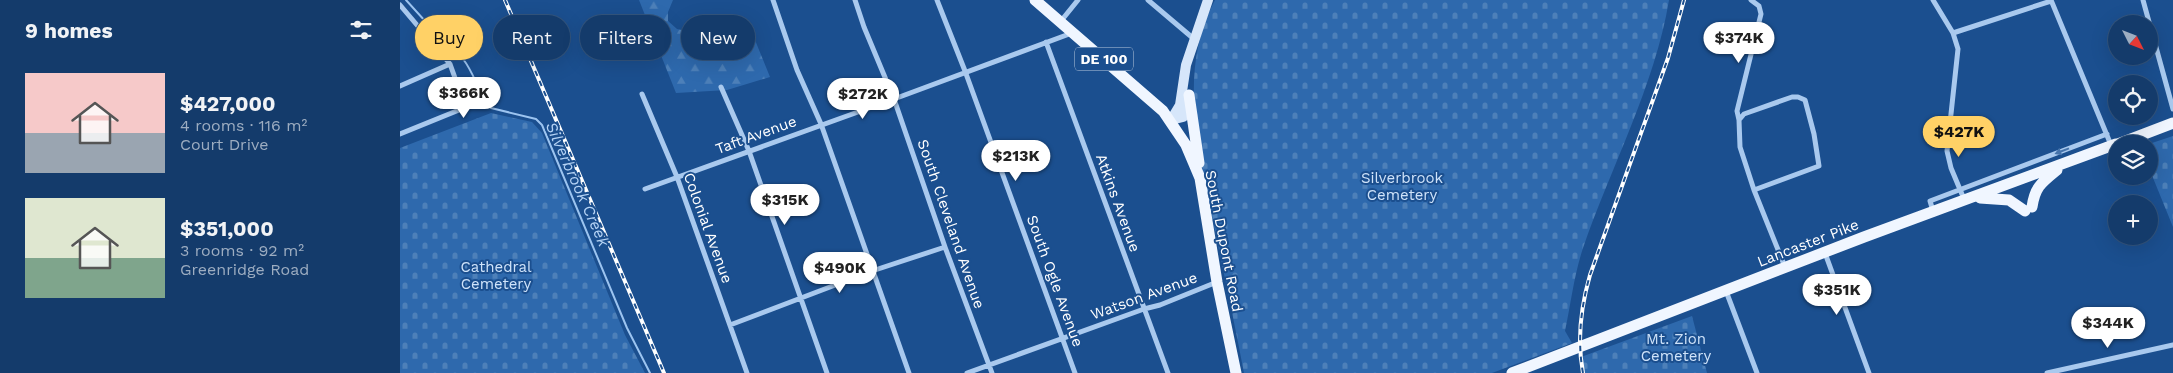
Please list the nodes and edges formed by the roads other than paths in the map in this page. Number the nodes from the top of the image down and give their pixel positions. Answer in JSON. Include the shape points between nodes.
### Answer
{"nodes":[{"id":1,"x":773,"y":0,"type":"edge"},
{"id":2,"x":855,"y":0,"type":"edge"},
{"id":3,"x":937,"y":0,"type":"edge"},
{"id":4,"x":1035,"y":0,"type":"edge"},
{"id":5,"x":1078,"y":0,"type":"edge"},
{"id":6,"x":1148,"y":0,"type":"edge"},
{"id":7,"x":1208,"y":0,"type":"edge"},
{"id":8,"x":1751,"y":0,"type":"edge"},
{"id":9,"x":1933,"y":0,"type":"edge"},
{"id":10,"x":2051,"y":0,"type":"edge"},
{"id":11,"x":2143,"y":0,"type":"edge"},
{"id":12,"x":400,"y":6,"type":"edge"},
{"id":13,"x":1061,"y":21,"type":"junction"},
{"id":14,"x":1074,"y":32,"type":"junction"},
{"id":15,"x":1953,"y":33,"type":"junction"},
{"id":16,"x":1194,"y":39,"type":"junction"},
{"id":17,"x":1046,"y":42,"type":"junction"},
{"id":18,"x":1190,"y":54,"type":"junction"},
{"id":19,"x":450,"y":64,"type":"junction"},
{"id":20,"x":966,"y":71,"type":"junction"},
{"id":21,"x":400,"y":86,"type":"edge"},
{"id":22,"x":721,"y":87,"type":"dead end"},
{"id":23,"x":642,"y":94,"type":"dead end"},
{"id":24,"x":1189,"y":95,"type":"junction"},
{"id":25,"x":894,"y":99,"type":"junction"},
{"id":26,"x":2173,"y":109,"type":"edge"},
{"id":27,"x":1171,"y":120,"type":"junction"},
{"id":28,"x":1739,"y":120,"type":"junction"},
{"id":29,"x":2173,"y":123,"type":"edge"},
{"id":30,"x":821,"y":124,"type":"junction"},
{"id":31,"x":400,"y":134,"type":"edge"},
{"id":32,"x":2107,"y":134,"type":"joint"},
{"id":33,"x":2141,"y":135,"type":"edge"},
{"id":34,"x":2108,"y":148,"type":"edge"},
{"id":35,"x":748,"y":151,"type":"junction"},
{"id":36,"x":2064,"y":164,"type":"junction"},
{"id":37,"x":677,"y":177,"type":"junction"},
{"id":38,"x":1200,"y":178,"type":"junction"},
{"id":39,"x":645,"y":189,"type":"dead end"},
{"id":40,"x":1960,"y":189,"type":"junction"},
{"id":41,"x":1754,"y":190,"type":"junction"},
{"id":42,"x":1970,"y":199,"type":"junction"},
{"id":43,"x":1933,"y":212,"type":"junction"},
{"id":44,"x":945,"y":247,"type":"junction"},
{"id":45,"x":1825,"y":252,"type":"junction"},
{"id":46,"x":1785,"y":267,"type":"junction"},
{"id":47,"x":872,"y":271,"type":"junction"},
{"id":48,"x":1217,"y":282,"type":"junction"},
{"id":49,"x":1726,"y":291,"type":"junction"},
{"id":50,"x":800,"y":299,"type":"junction"},
{"id":51,"x":1144,"y":309,"type":"junction"},
{"id":52,"x":730,"y":325,"type":"junction"},
{"id":53,"x":1062,"y":338,"type":"junction"},
{"id":54,"x":2173,"y":345,"type":"edge"},
{"id":55,"x":989,"y":365,"type":"junction"},
{"id":56,"x":747,"y":373,"type":"edge"},
{"id":57,"x":827,"y":373,"type":"edge"},
{"id":58,"x":909,"y":373,"type":"edge"},
{"id":59,"x":967,"y":373,"type":"edge"},
{"id":60,"x":992,"y":373,"type":"edge"},
{"id":61,"x":1075,"y":373,"type":"edge"},
{"id":62,"x":1168,"y":373,"type":"edge"},
{"id":63,"x":1236,"y":373,"type":"edge"},
{"id":64,"x":1512,"y":373,"type":"edge"},
{"id":65,"x":1757,"y":373,"type":"edge"},
{"id":66,"x":1869,"y":373,"type":"edge"},
{"id":67,"x":2047,"y":373,"type":"edge"}],
"edges":[{"from":1,"to":30,"type":"street","via":[[797,70]]},
{"from":2,"to":25,"type":"street","name":"South Cleveland Avenue"},
{"from":3,"to":20,"type":"street","name":"South Ogle Avenue"},
{"from":4,"to":13,"type":"main road","name":"South Dupont Road","number":"DE 100"},
{"from":5,"to":13,"type":"street"},
{"from":6,"to":16,"type":"street"},
{"from":7,"to":16,"type":"main road"},
{"from":8,"to":28,"type":"street","via":[[1760,6],[1761,14],[1737,112]]},
{"from":9,"to":15,"type":"street"},
{"from":10,"to":15,"type":"street"},
{"from":10,"to":32,"type":"street"},
{"from":11,"to":26,"type":"street"},
{"from":12,"to":19,"type":"street"},
{"from":13,"to":14,"type":"main road","name":"South Dupont Road","number":"DE 100"},
{"from":14,"to":17,"type":"street","name":"Taft Avenue"},
{"from":14,"to":27,"type":"main road","name":"South Dupont Road","number":"DE 100"},
{"from":15,"to":40,"type":"street","via":[[1958,49],[1946,151]]},
{"from":16,"to":18,"type":"main road"},
{"from":17,"to":20,"type":"street","name":"Taft Avenue"},
{"from":17,"to":51,"type":"street","name":"Atkins Avenue"},
{"from":18,"to":24,"type":"main road"},
{"from":18,"to":27,"type":"main road","via":[[1180,105]]},
{"from":19,"to":21,"type":"street"},
{"from":19,"to":31,"type":"street","via":[[464,101],[463,108]]},
{"from":20,"to":25,"type":"street","name":"Taft Avenue"},
{"from":20,"to":53,"type":"street","name":"South Ogle Avenue"},
{"from":22,"to":35,"type":"street"},
{"from":23,"to":37,"type":"street","name":"Colonial Avenue"},
{"from":24,"to":27,"type":"main road","via":[[1183,117]]},
{"from":24,"to":38,"type":"main road"},
{"from":25,"to":30,"type":"street","name":"Taft Avenue"},
{"from":25,"to":44,"type":"street","name":"South Cleveland Avenue"},
{"from":27,"to":38,"type":"main road","name":"South Dupont Road","number":"DE 100"},
{"from":28,"to":41,"type":"street","via":[[1740,147]]},
{"from":28,"to":41,"type":"street","via":[[1744,114],[1798,97],[1804,100],[1814,134],[1819,166]]},
{"from":29,"to":33,"type":"main road","name":"Lancaster Pike"},
{"from":30,"to":35,"type":"street","name":"Taft Avenue"},
{"from":30,"to":47,"type":"street"},
{"from":32,"to":40,"type":"street","one_way":true},
{"from":34,"to":36,"type":"main road","name":"Lancaster Pike"},
{"from":35,"to":37,"type":"street","name":"Taft Avenue"},
{"from":35,"to":50,"type":"street"},
{"from":36,"to":42,"type":"main road","name":"Lancaster Pike"},
{"from":36,"to":42,"type":"main road","via":[[2040,184],[2028,209],[2010,200]]},
{"from":37,"to":39,"type":"street","name":"Taft Avenue"},
{"from":37,"to":52,"type":"street","name":"Colonial Avenue"},
{"from":38,"to":48,"type":"main road","name":"South Dupont Road","number":"DE 100"},
{"from":40,"to":42,"type":"street"},
{"from":40,"to":43,"type":"street","via":[[1930,201]]},
{"from":41,"to":46,"type":"street"},
{"from":42,"to":43,"type":"main road","name":"Lancaster Pike"},
{"from":43,"to":45,"type":"main road","name":"Lancaster Pike"},
{"from":44,"to":47,"type":"street"},
{"from":44,"to":55,"type":"street","name":"South Cleveland Avenue"},
{"from":45,"to":46,"type":"main road","name":"Lancaster Pike"},
{"from":45,"to":66,"type":"street"},
{"from":46,"to":49,"type":"main road","name":"Lancaster Pike"},
{"from":47,"to":50,"type":"street"},
{"from":47,"to":58,"type":"street"},
{"from":48,"to":51,"type":"street","name":"Watson Avenue"},
{"from":48,"to":63,"type":"main road","name":"South Dupont Road","number":"DE 100"},
{"from":49,"to":64,"type":"main road","name":"Lancaster Pike"},
{"from":49,"to":65,"type":"street"},
{"from":50,"to":52,"type":"street"},
{"from":50,"to":57,"type":"street"},
{"from":51,"to":53,"type":"street","name":"Watson Avenue"},
{"from":51,"to":62,"type":"street","name":"Atkins Avenue"},
{"from":52,"to":56,"type":"street","name":"Colonial Avenue"},
{"from":53,"to":55,"type":"street","name":"Watson Avenue"},
{"from":53,"to":61,"type":"street","name":"South Ogle Avenue"},
{"from":54,"to":67,"type":"street"},
{"from":55,"to":59,"type":"street","name":"Watson Avenue"},
{"from":55,"to":60,"type":"street","name":"South Cleveland Avenue"}]}
